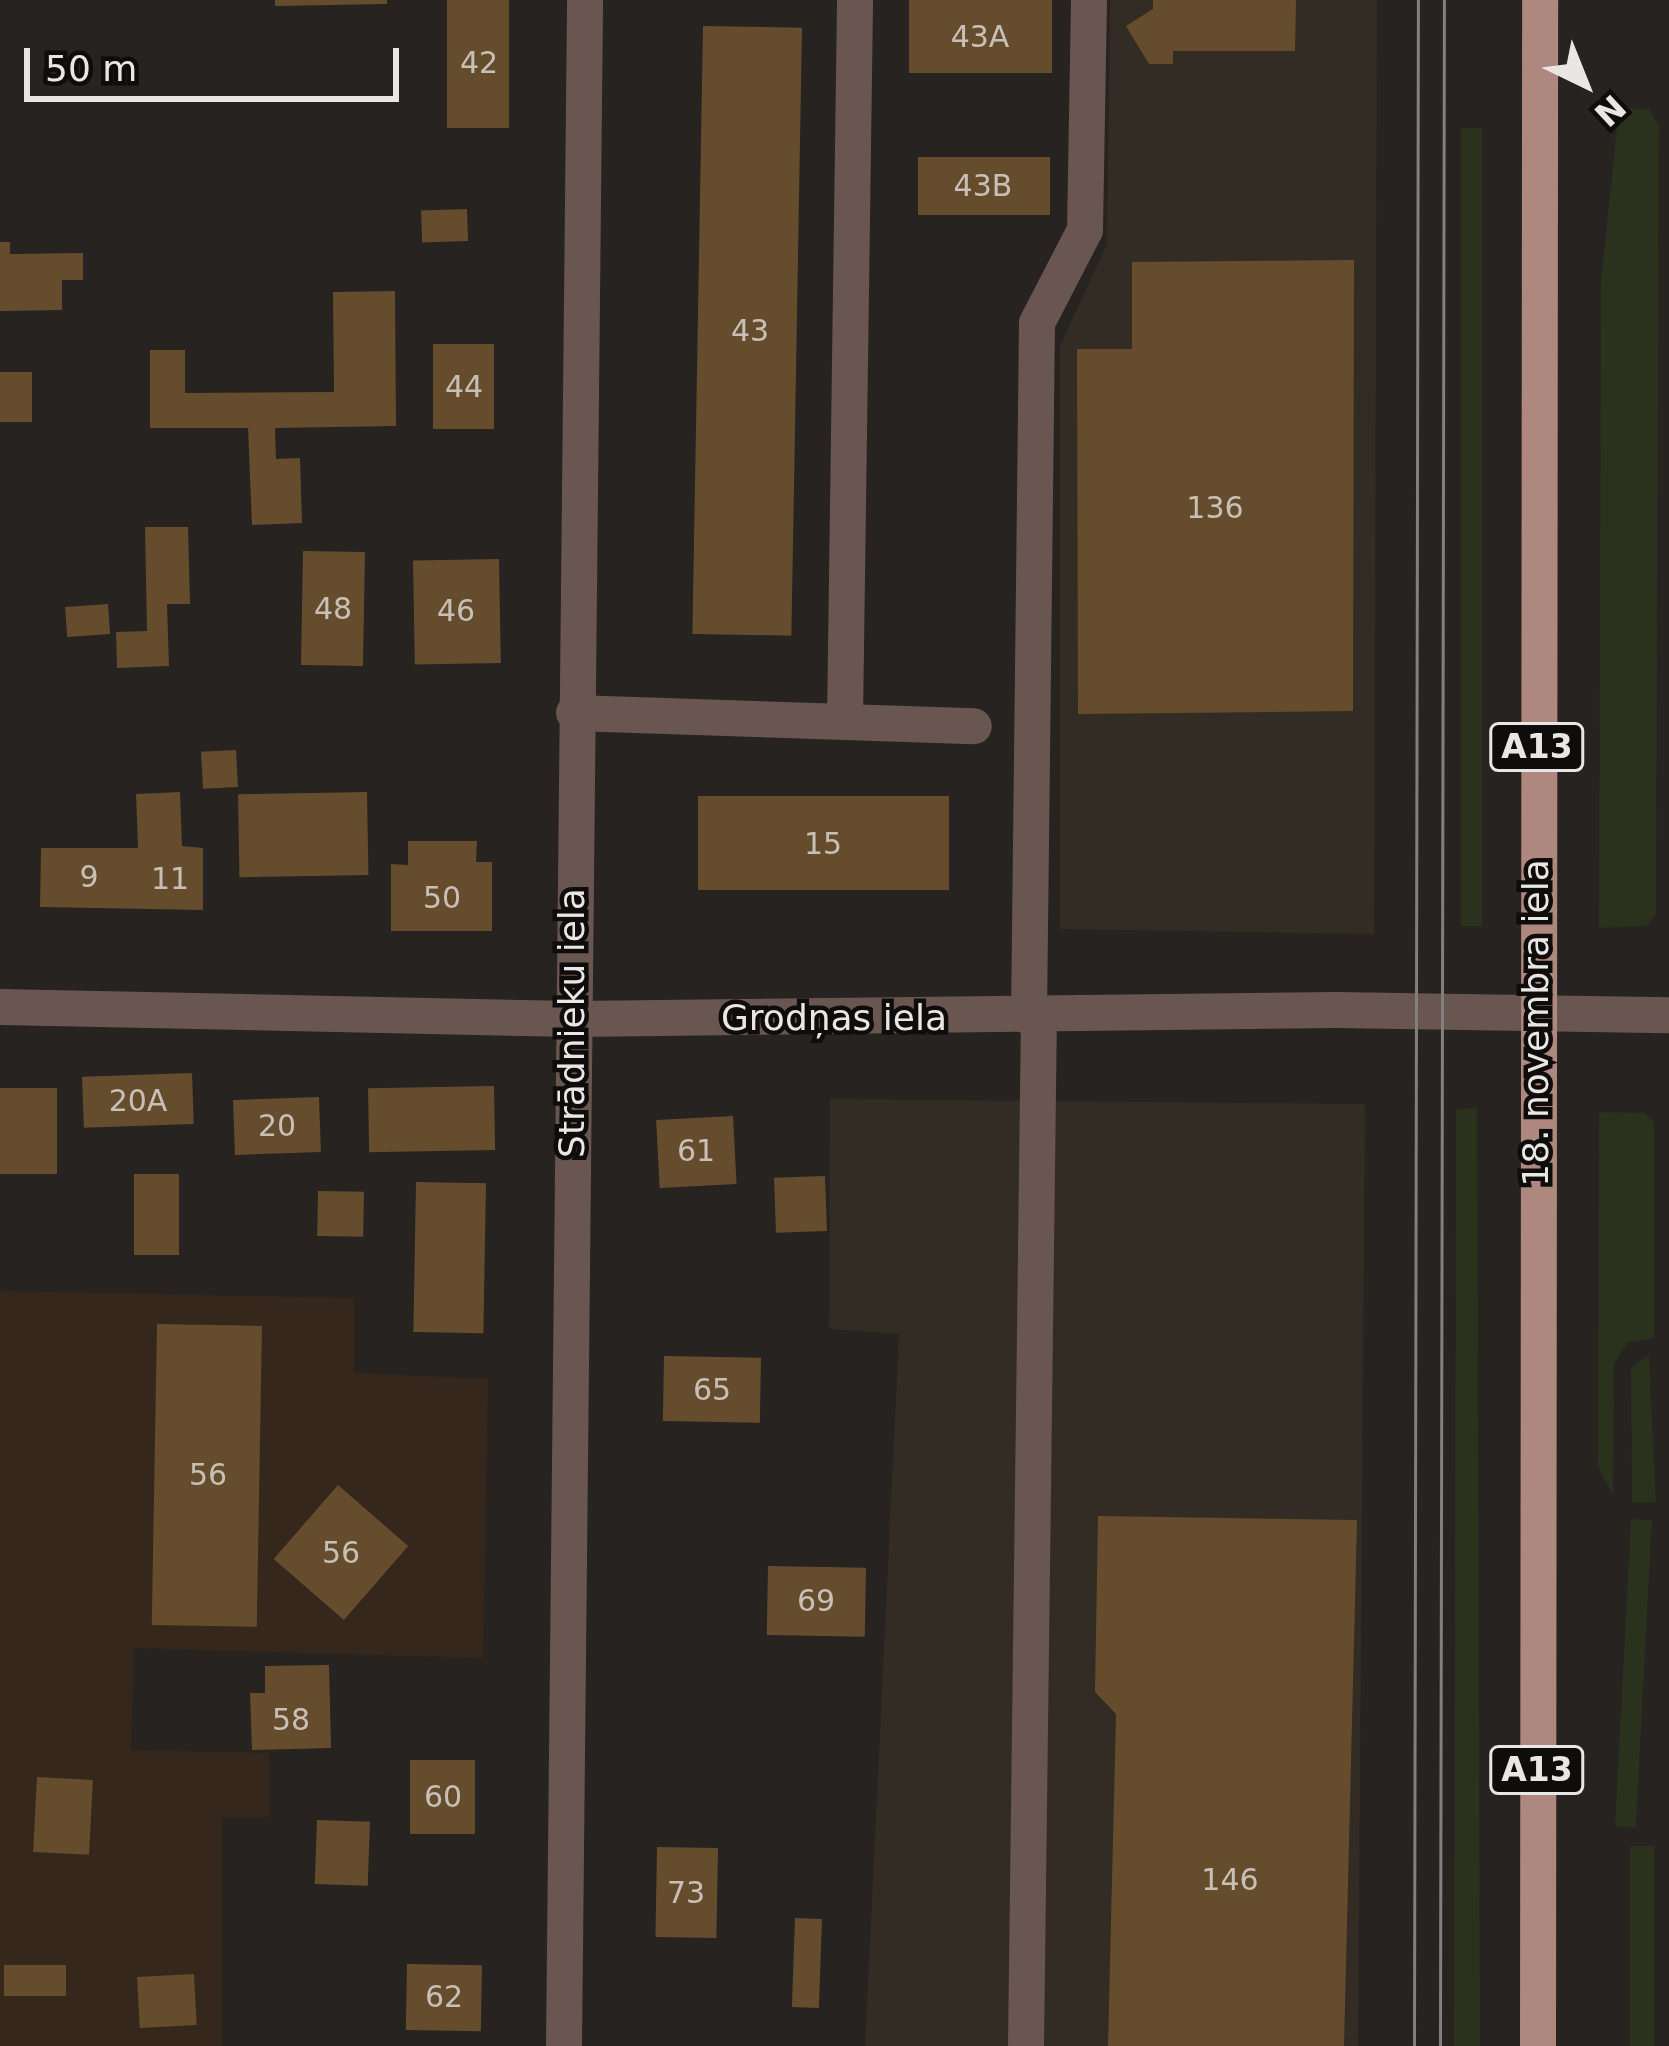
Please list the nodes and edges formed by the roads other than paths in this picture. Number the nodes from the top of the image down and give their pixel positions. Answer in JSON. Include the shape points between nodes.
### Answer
{"nodes":[{"id":1,"x":585,"y":0,"type":"edge"},
{"id":2,"x":855,"y":0,"type":"edge"},
{"id":3,"x":1089,"y":0,"type":"edge"},
{"id":4,"x":1540,"y":0,"type":"edge"},
{"id":5,"x":574,"y":713,"type":"junction"},
{"id":6,"x":845,"y":720,"type":"junction"},
{"id":7,"x":974,"y":726,"type":"dead end"},
{"id":8,"x":0,"y":1007,"type":"edge"},
{"id":9,"x":1536,"y":1013,"type":"junction"},
{"id":10,"x":1669,"y":1015,"type":"edge"},
{"id":11,"x":1034,"y":1017,"type":"junction"},
{"id":12,"x":574,"y":1019,"type":"junction"},
{"id":13,"x":564,"y":2046,"type":"edge"},
{"id":14,"x":1026,"y":2046,"type":"edge"},
{"id":15,"x":1538,"y":2046,"type":"edge"}],
"edges":[{"from":1,"to":5,"type":"street","name":"Strādnieku iela"},
{"from":2,"to":6,"type":"street"},
{"from":3,"to":11,"type":"street","via":[[1084,230],[1036,323]]},
{"from":4,"to":9,"type":"main road","name":"18. novembra iela","number":"A13"},
{"from":5,"to":6,"type":"street"},
{"from":5,"to":12,"type":"street","name":"Strādnieku iela"},
{"from":6,"to":7,"type":"street"},
{"from":8,"to":12,"type":"street","name":"Grodņas iela"},
{"from":9,"to":10,"type":"street","name":"Grodņas iela"},
{"from":9,"to":11,"type":"street","name":"Grodņas iela"},
{"from":9,"to":15,"type":"main road","name":"18. novembra iela","number":"A13"},
{"from":11,"to":12,"type":"street","name":"Grodņas iela"},
{"from":11,"to":14,"type":"street"},
{"from":12,"to":13,"type":"street","name":"Strādnieku iela"}]}
